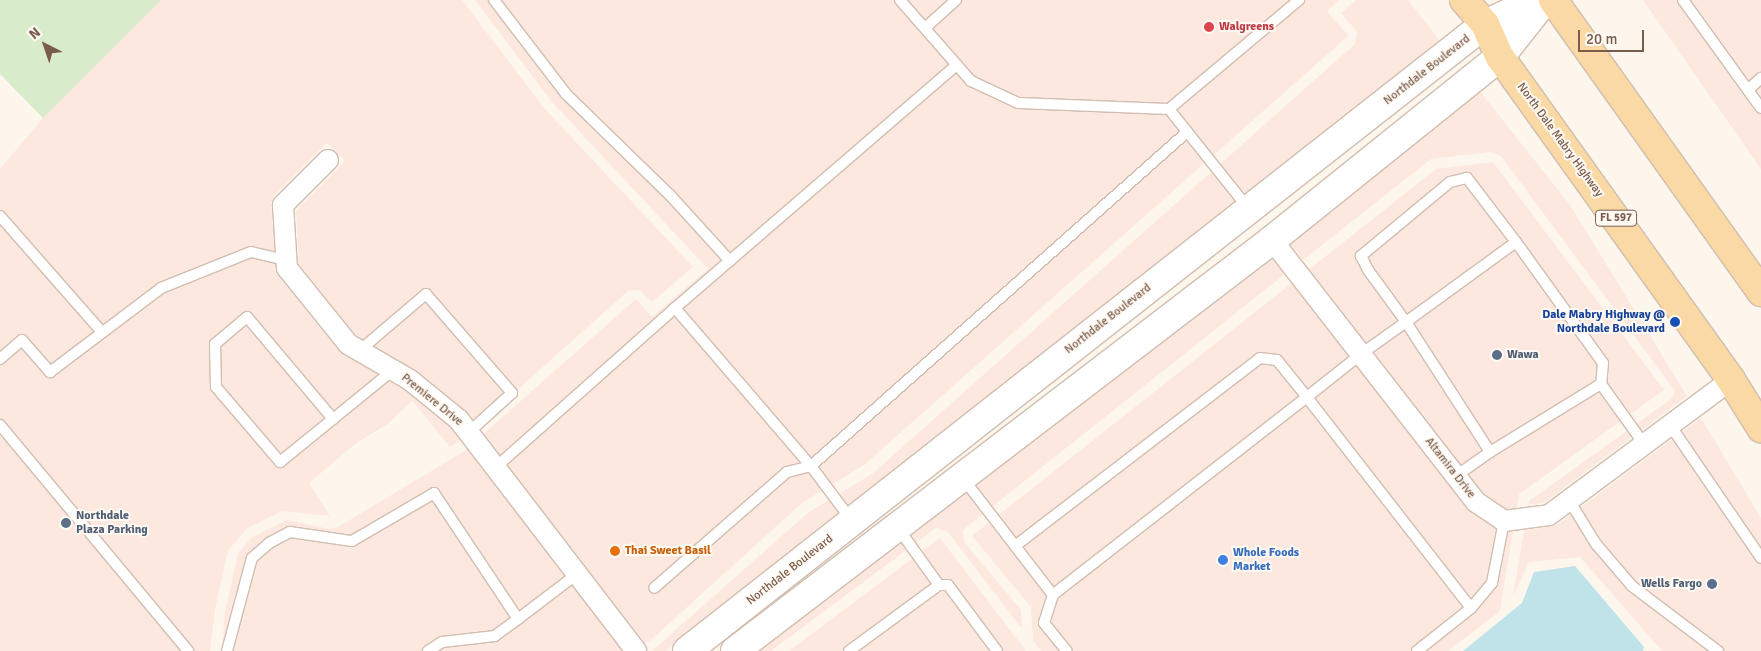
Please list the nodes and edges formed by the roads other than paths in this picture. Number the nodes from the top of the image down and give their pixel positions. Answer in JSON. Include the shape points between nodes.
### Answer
{"nodes":[{"id":1,"x":494,"y":0,"type":"edge"},
{"id":2,"x":900,"y":0,"type":"edge"},
{"id":3,"x":956,"y":0,"type":"edge"},
{"id":4,"x":1298,"y":0,"type":"edge"},
{"id":5,"x":1464,"y":0,"type":"edge"},
{"id":6,"x":1537,"y":0,"type":"edge"},
{"id":7,"x":1545,"y":0,"type":"edge"},
{"id":8,"x":1553,"y":0,"type":"edge"},
{"id":9,"x":1683,"y":0,"type":"edge"},
{"id":10,"x":1485,"y":24,"type":"junction"},
{"id":11,"x":924,"y":28,"type":"junction"},
{"id":12,"x":1500,"y":57,"type":"junction"},
{"id":13,"x":957,"y":65,"type":"junction"},
{"id":14,"x":1761,"y":78,"type":"edge"},
{"id":15,"x":1748,"y":90,"type":"junction"},
{"id":16,"x":1761,"y":108,"type":"edge"},
{"id":17,"x":1169,"y":109,"type":"junction"},
{"id":18,"x":1370,"y":114,"type":"junction"},
{"id":19,"x":1187,"y":132,"type":"junction"},
{"id":20,"x":328,"y":160,"type":"dead end"},
{"id":21,"x":1248,"y":209,"type":"junction"},
{"id":22,"x":0,"y":216,"type":"edge"},
{"id":23,"x":1272,"y":240,"type":"junction"},
{"id":24,"x":1516,"y":242,"type":"junction"},
{"id":25,"x":287,"y":260,"type":"junction"},
{"id":26,"x":730,"y":261,"type":"junction"},
{"id":27,"x":1761,"y":292,"type":"edge"},
{"id":28,"x":675,"y":308,"type":"junction"},
{"id":29,"x":1406,"y":322,"type":"junction"},
{"id":30,"x":102,"y":332,"type":"junction"},
{"id":31,"x":1129,"y":349,"type":"junction"},
{"id":32,"x":360,"y":351,"type":"junction"},
{"id":33,"x":1362,"y":354,"type":"junction"},
{"id":34,"x":0,"y":359,"type":"edge"},
{"id":35,"x":393,"y":370,"type":"junction"},
{"id":36,"x":1731,"y":380,"type":"junction"},
{"id":37,"x":1601,"y":384,"type":"junction"},
{"id":38,"x":1308,"y":397,"type":"junction"},
{"id":39,"x":332,"y":419,"type":"junction"},
{"id":40,"x":1670,"y":425,"type":"junction"},
{"id":41,"x":1761,"y":428,"type":"edge"},
{"id":42,"x":2,"y":432,"type":"edge"},
{"id":43,"x":469,"y":432,"type":"junction"},
{"id":44,"x":1644,"y":444,"type":"junction"},
{"id":45,"x":942,"y":450,"type":"junction"},
{"id":46,"x":1490,"y":452,"type":"junction"},
{"id":47,"x":811,"y":466,"type":"junction"},
{"id":48,"x":496,"y":467,"type":"junction"},
{"id":49,"x":1456,"y":476,"type":"junction"},
{"id":50,"x":962,"y":477,"type":"junction"},
{"id":51,"x":1569,"y":500,"type":"junction"},
{"id":52,"x":852,"y":521,"type":"junction"},
{"id":53,"x":1504,"y":521,"type":"junction"},
{"id":54,"x":897,"y":527,"type":"junction"},
{"id":55,"x":1016,"y":546,"type":"junction"},
{"id":56,"x":1761,"y":558,"type":"edge"},
{"id":57,"x":578,"y":574,"type":"junction"},
{"id":58,"x":939,"y":585,"type":"junction"},
{"id":59,"x":654,"y":588,"type":"dead end"},
{"id":60,"x":1053,"y":595,"type":"junction"},
{"id":61,"x":1471,"y":608,"type":"junction"},
{"id":62,"x":518,"y":619,"type":"junction"},
{"id":63,"x":188,"y":651,"type":"edge"},
{"id":64,"x":228,"y":651,"type":"edge"},
{"id":65,"x":428,"y":651,"type":"edge"},
{"id":66,"x":636,"y":651,"type":"edge"},
{"id":67,"x":687,"y":651,"type":"edge"},
{"id":68,"x":735,"y":651,"type":"edge"},
{"id":69,"x":849,"y":651,"type":"edge"},
{"id":70,"x":997,"y":651,"type":"edge"},
{"id":71,"x":1067,"y":651,"type":"edge"},
{"id":72,"x":1417,"y":651,"type":"edge"},
{"id":73,"x":1718,"y":651,"type":"edge"}],
"edges":[{"from":1,"to":26,"type":"lane","via":[[566,94],[670,195]]},
{"from":2,"to":11,"type":"lane"},
{"from":3,"to":11,"type":"lane"},
{"from":4,"to":17,"type":"lane"},
{"from":5,"to":10,"type":"main road","name":"North Dale Mabry Highway","number":"FL 597"},
{"from":6,"to":10,"type":"street","name":"Northdale Boulevard"},
{"from":7,"to":12,"type":"street"},
{"from":8,"to":27,"type":"main road"},
{"from":9,"to":15,"type":"lane"},
{"from":10,"to":12,"type":"main road","name":"North Dale Mabry Highway","number":"FL 597"},
{"from":10,"to":18,"type":"street","name":"Northdale Boulevard"},
{"from":11,"to":13,"type":"lane"},
{"from":12,"to":23,"type":"street"},
{"from":12,"to":36,"type":"main road","name":"North Dale Mabry Highway","number":"FL 597"},
{"from":13,"to":17,"type":"lane","via":[[971,81],[1018,104]]},
{"from":13,"to":26,"type":"lane"},
{"from":14,"to":15,"type":"lane"},
{"from":15,"to":16,"type":"lane"},
{"from":17,"to":19,"type":"lane"},
{"from":18,"to":21,"type":"street","name":"Northdale Boulevard"},
{"from":18,"to":23,"type":"street","via":[[1295,197]]},
{"from":19,"to":21,"type":"lane"},
{"from":19,"to":47,"type":"lane"},
{"from":20,"to":25,"type":"street","name":"Premiere Drive","via":[[283,205]]},
{"from":21,"to":31,"type":"street","via":[[1249,220],[1239,236],[1178,293]]},
{"from":21,"to":45,"type":"street","name":"Northdale Boulevard"},
{"from":22,"to":30,"type":"lane"},
{"from":23,"to":31,"type":"street"},
{"from":23,"to":33,"type":"street","name":"Altamira Drive"},
{"from":24,"to":29,"type":"lane"},
{"from":24,"to":29,"type":"lane","via":[[1467,178],[1450,182],[1361,256]]},
{"from":24,"to":37,"type":"lane","via":[[1604,363]]},
{"from":25,"to":30,"type":"lane","via":[[251,252],[206,268],[161,288]]},
{"from":25,"to":32,"type":"street","name":"Premiere Drive","via":[[287,268],[348,344]]},
{"from":26,"to":28,"type":"lane"},
{"from":28,"to":47,"type":"lane"},
{"from":28,"to":48,"type":"lane"},
{"from":29,"to":33,"type":"lane"},
{"from":29,"to":46,"type":"lane"},
{"from":30,"to":34,"type":"lane","via":[[50,372],[22,340]]},
{"from":31,"to":50,"type":"street"},
{"from":32,"to":35,"type":"street","name":"Premiere Drive"},
{"from":32,"to":43,"type":"lane","via":[[426,294],[512,394]]},
{"from":33,"to":38,"type":"lane"},
{"from":33,"to":49,"type":"street","name":"Altamira Drive"},
{"from":35,"to":39,"type":"lane"},
{"from":35,"to":43,"type":"street","name":"Premiere Drive","via":[[459,420]]},
{"from":36,"to":40,"type":"street"},
{"from":36,"to":41,"type":"main road","name":"North Dale Mabry Highway","number":"FL 597"},
{"from":37,"to":44,"type":"lane"},
{"from":37,"to":46,"type":"lane"},
{"from":38,"to":55,"type":"lane","via":[[1277,360],[1260,358]]},
{"from":38,"to":60,"type":"lane"},
{"from":38,"to":61,"type":"lane"},
{"from":39,"to":39,"type":"lane","via":[[280,462],[216,387],[215,344],[247,318]]},
{"from":40,"to":44,"type":"street"},
{"from":40,"to":56,"type":"lane"},
{"from":42,"to":63,"type":"lane"},
{"from":43,"to":48,"type":"street","name":"Premiere Drive"},
{"from":44,"to":51,"type":"street"},
{"from":45,"to":50,"type":"street"},
{"from":45,"to":52,"type":"street","name":"Northdale Boulevard"},
{"from":46,"to":49,"type":"lane"},
{"from":47,"to":52,"type":"lane"},
{"from":47,"to":59,"type":"lane","via":[[787,472]]},
{"from":48,"to":57,"type":"street","name":"Premiere Drive"},
{"from":49,"to":53,"type":"street","name":"Altamira Drive","via":[[1476,502]]},
{"from":50,"to":54,"type":"street"},
{"from":50,"to":55,"type":"lane"},
{"from":51,"to":53,"type":"street","via":[[1549,515]]},
{"from":51,"to":73,"type":"lane","via":[[1596,544],[1632,586]]},
{"from":52,"to":67,"type":"street","name":"Northdale Boulevard"},
{"from":53,"to":61,"type":"lane","via":[[1492,583]]},
{"from":54,"to":58,"type":"lane"},
{"from":54,"to":68,"type":"street"},
{"from":55,"to":60,"type":"lane"},
{"from":57,"to":62,"type":"lane"},
{"from":57,"to":66,"type":"street","name":"Premiere Drive"},
{"from":58,"to":69,"type":"lane"},
{"from":58,"to":70,"type":"lane","via":[[948,585]]},
{"from":60,"to":71,"type":"lane","via":[[1044,623]]},
{"from":61,"to":72,"type":"lane"},
{"from":62,"to":64,"type":"lane","via":[[434,493],[352,541],[290,532],[269,543],[252,558]]},
{"from":62,"to":65,"type":"lane","via":[[495,636],[442,642]]}]}
